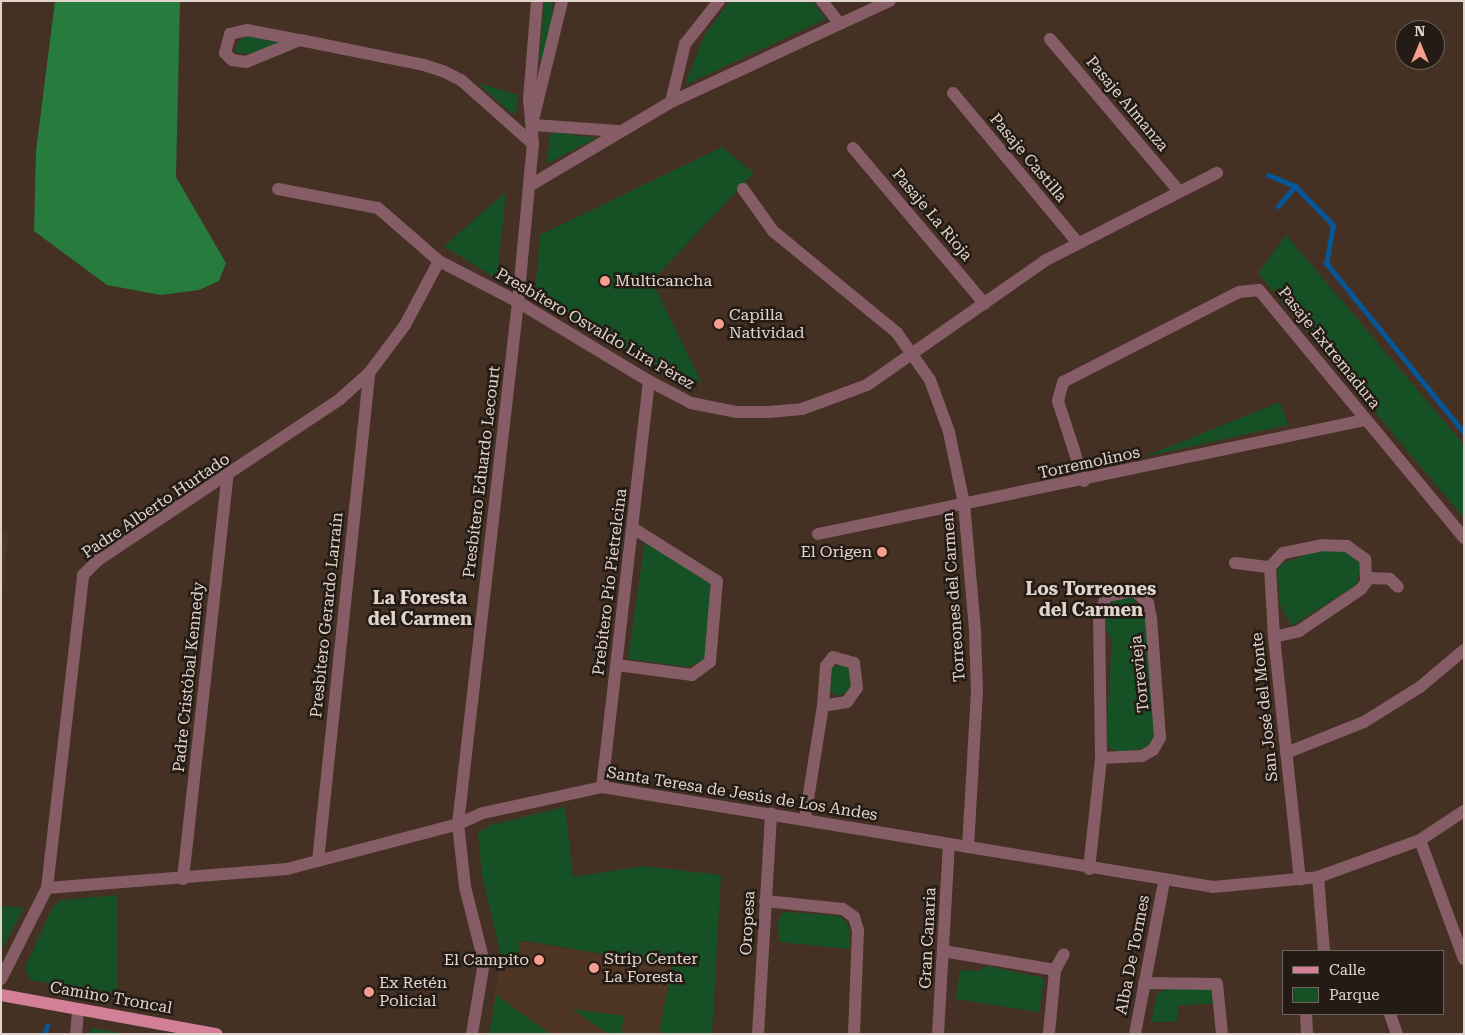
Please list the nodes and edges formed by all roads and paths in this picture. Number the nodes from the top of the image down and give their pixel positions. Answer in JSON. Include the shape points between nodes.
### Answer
{"nodes":[{"id":1,"x":537,"y":1,"type":"edge"},
{"id":2,"x":719,"y":1,"type":"edge"},
{"id":3,"x":822,"y":1,"type":"edge"},
{"id":4,"x":890,"y":1,"type":"edge"},
{"id":5,"x":563,"y":5,"type":"edge"},
{"id":6,"x":840,"y":24,"type":"junction"},
{"id":7,"x":1050,"y":39,"type":"dead end"},
{"id":8,"x":300,"y":40,"type":"junction"},
{"id":9,"x":532,"y":67,"type":"junction"},
{"id":10,"x":549,"y":70,"type":"junction"},
{"id":11,"x":953,"y":93,"type":"dead end"},
{"id":12,"x":672,"y":102,"type":"junction"},
{"id":13,"x":533,"y":123,"type":"junction"},
{"id":14,"x":618,"y":131,"type":"junction"},
{"id":15,"x":533,"y":144,"type":"junction"},
{"id":16,"x":854,"y":148,"type":"dead end"},
{"id":17,"x":1217,"y":174,"type":"dead end"},
{"id":18,"x":529,"y":186,"type":"junction"},
{"id":19,"x":278,"y":189,"type":"dead end"},
{"id":20,"x":743,"y":189,"type":"dead end"},
{"id":21,"x":1178,"y":190,"type":"junction"},
{"id":22,"x":1078,"y":244,"type":"junction"},
{"id":23,"x":439,"y":262,"type":"junction"},
{"id":24,"x":518,"y":302,"type":"junction"},
{"id":25,"x":985,"y":304,"type":"junction"},
{"id":26,"x":914,"y":354,"type":"junction"},
{"id":27,"x":369,"y":373,"type":"junction"},
{"id":28,"x":649,"y":382,"type":"junction"},
{"id":29,"x":1366,"y":420,"type":"junction"},
{"id":30,"x":227,"y":478,"type":"junction"},
{"id":31,"x":1084,"y":481,"type":"junction"},
{"id":32,"x":964,"y":504,"type":"junction"},
{"id":33,"x":633,"y":528,"type":"junction"},
{"id":34,"x":818,"y":534,"type":"dead end"},
{"id":35,"x":1464,"y":538,"type":"edge"},
{"id":36,"x":1235,"y":563,"type":"dead end"},
{"id":37,"x":1270,"y":567,"type":"junction"},
{"id":38,"x":1367,"y":578,"type":"junction"},
{"id":39,"x":1398,"y":587,"type":"dead end"},
{"id":40,"x":1274,"y":637,"type":"junction"},
{"id":41,"x":1464,"y":650,"type":"edge"},
{"id":42,"x":616,"y":665,"type":"junction"},
{"id":43,"x":823,"y":706,"type":"dead end"},
{"id":44,"x":1286,"y":753,"type":"junction"},
{"id":45,"x":1101,"y":758,"type":"junction"},
{"id":46,"x":602,"y":787,"type":"junction"},
{"id":47,"x":1464,"y":811,"type":"edge"},
{"id":48,"x":771,"y":813,"type":"junction"},
{"id":49,"x":805,"y":818,"type":"junction"},
{"id":50,"x":458,"y":824,"type":"junction"},
{"id":51,"x":1420,"y":840,"type":"junction"},
{"id":52,"x":949,"y":844,"type":"junction"},
{"id":53,"x":968,"y":847,"type":"junction"},
{"id":54,"x":318,"y":861,"type":"junction"},
{"id":55,"x":1089,"y":869,"type":"junction"},
{"id":56,"x":1318,"y":877,"type":"junction"},
{"id":57,"x":183,"y":879,"type":"junction"},
{"id":58,"x":1300,"y":880,"type":"junction"},
{"id":59,"x":1164,"y":882,"type":"junction"},
{"id":60,"x":47,"y":888,"type":"junction"},
{"id":61,"x":765,"y":901,"type":"junction"},
{"id":62,"x":1461,"y":940,"type":"edge"},
{"id":63,"x":1324,"y":950,"type":"edge"},
{"id":64,"x":943,"y":951,"type":"junction"},
{"id":65,"x":1064,"y":954,"type":"dead end"},
{"id":66,"x":1464,"y":959,"type":"edge"},
{"id":67,"x":1055,"y":970,"type":"junction"},
{"id":68,"x":1,"y":978,"type":"edge"},
{"id":69,"x":1144,"y":983,"type":"junction"},
{"id":70,"x":1,"y":995,"type":"edge"},
{"id":71,"x":78,"y":1009,"type":"junction"},
{"id":72,"x":1306,"y":1015,"type":"edge"},
{"id":73,"x":1390,"y":1015,"type":"edge"},
{"id":74,"x":76,"y":1034,"type":"edge"},
{"id":75,"x":216,"y":1034,"type":"edge"},
{"id":76,"x":472,"y":1034,"type":"edge"},
{"id":77,"x":758,"y":1034,"type":"edge"},
{"id":78,"x":854,"y":1034,"type":"edge"},
{"id":79,"x":938,"y":1034,"type":"edge"},
{"id":80,"x":1049,"y":1034,"type":"edge"},
{"id":81,"x":1135,"y":1034,"type":"edge"},
{"id":82,"x":1222,"y":1034,"type":"edge"},
{"id":83,"x":1307,"y":1034,"type":"edge"},
{"id":84,"x":1397,"y":1034,"type":"edge"}],
"edges":[{"from":1,"to":9,"type":"street","name":"Presbítero Eduardo Lecourt"},
{"from":2,"to":12,"type":"street","via":[[685,44]]},
{"from":3,"to":6,"type":"street"},
{"from":4,"to":6,"type":"street"},
{"from":5,"to":10,"type":"street","name":"Presbítero Eduardo Lecourt"},
{"from":6,"to":12,"type":"street"},
{"from":7,"to":21,"type":"street","name":"Pasaje Almanza"},
{"from":8,"to":8,"type":"street","via":[[236,31],[226,40],[224,53],[232,60],[246,62]]},
{"from":8,"to":15,"type":"street","via":[[443,71],[462,80]]},
{"from":9,"to":10,"type":"street"},
{"from":9,"to":13,"type":"street","name":"Presbítero Eduardo Lecourt","via":[[529,99]]},
{"from":10,"to":13,"type":"street","name":"Presbítero Eduardo Lecourt"},
{"from":11,"to":22,"type":"street","name":"Pasaje Castilla"},
{"from":12,"to":14,"type":"street"},
{"from":13,"to":14,"type":"street"},
{"from":13,"to":15,"type":"street","name":"Presbítero Eduardo Lecourt"},
{"from":14,"to":18,"type":"street"},
{"from":15,"to":18,"type":"street","name":"Presbítero Eduardo Lecourt"},
{"from":16,"to":25,"type":"street","name":"Pasaje La Rioja"},
{"from":17,"to":21,"type":"street","name":"Presbítero Osvaldo Lira Pérez"},
{"from":18,"to":24,"type":"street","name":"Presbítero Eduardo Lecourt"},
{"from":19,"to":23,"type":"street","name":"Presbítero Osvaldo Lira Pérez","via":[[378,208]]},
{"from":20,"to":26,"type":"street","name":"Torreones del Carmen","via":[[774,230],[897,333]]},
{"from":21,"to":22,"type":"street","name":"Presbítero Osvaldo Lira Pérez"},
{"from":22,"to":25,"type":"street","name":"Presbítero Osvaldo Lira Pérez"},
{"from":23,"to":24,"type":"street","name":"Presbítero Osvaldo Lira Pérez"},
{"from":23,"to":27,"type":"street","name":"Padre Alberto Hurtado","via":[[405,325]]},
{"from":24,"to":28,"type":"street","name":"Presbítero Osvaldo Lira Pérez"},
{"from":24,"to":50,"type":"street","name":"Presbítero Eduardo Lecourt"},
{"from":25,"to":26,"type":"street","name":"Presbítero Osvaldo Lira Pérez"},
{"from":26,"to":28,"type":"street","name":"Presbítero Osvaldo Lira Pérez","via":[[867,385],[802,409],[736,412],[691,403]]},
{"from":26,"to":32,"type":"street","name":"Torreones del Carmen","via":[[930,380],[949,432]]},
{"from":27,"to":30,"type":"street","name":"Padre Alberto Hurtado","via":[[299,430]]},
{"from":27,"to":54,"type":"street","name":"Presbítero Gerardo Larraín"},
{"from":28,"to":33,"type":"street","name":"Prebítero Pío Pietrelcina"},
{"from":29,"to":31,"type":"street","name":"Torremolinos"},
{"from":29,"to":31,"type":"street","name":"Pasaje Extremadura","via":[[1266,294],[1259,290],[1239,292],[1063,382],[1058,401]]},
{"from":29,"to":35,"type":"street","name":"Pasaje Extremadura"},
{"from":30,"to":57,"type":"street","name":"Padre Cristóbal Kennedy"},
{"from":30,"to":60,"type":"street","name":"Padre Alberto Hurtado","via":[[98,560],[83,575]]},
{"from":31,"to":32,"type":"street","name":"Torremolinos"},
{"from":32,"to":34,"type":"street","name":"Torremolinos"},
{"from":32,"to":53,"type":"street","name":"Torreones del Carmen","via":[[977,691]]},
{"from":33,"to":42,"type":"street","name":"Prebítero Pío Pietrelcina"},
{"from":33,"to":42,"type":"street","via":[[717,581],[710,662],[692,676]]},
{"from":36,"to":37,"type":"street"},
{"from":37,"to":38,"type":"street","via":[[1283,554],[1336,544],[1365,559]]},
{"from":37,"to":40,"type":"street","name":"San José del Monte"},
{"from":38,"to":39,"type":"street","via":[[1390,578]]},
{"from":38,"to":40,"type":"street","via":[[1350,598],[1289,636]]},
{"from":40,"to":44,"type":"street","name":"San José del Monte"},
{"from":41,"to":44,"type":"street","via":[[1420,687],[1364,722]]},
{"from":42,"to":46,"type":"street","name":"Prebítero Pío Pietrelcina"},
{"from":43,"to":49,"type":"street"},
{"from":44,"to":58,"type":"street","name":"San José del Monte"},
{"from":45,"to":45,"type":"street","name":"Torrevieja","via":[[1102,606],[1113,592],[1135,591],[1143,594],[1150,610],[1160,738],[1153,750],[1142,756]]},
{"from":45,"to":55,"type":"street","name":"Torrevieja"},
{"from":46,"to":48,"type":"street","name":"Santa Teresa de Jesús de Los Andes"},
{"from":46,"to":50,"type":"street","name":"Santa Teresa de Jesús de Los Andes","via":[[483,814]]},
{"from":47,"to":51,"type":"street","name":"Santa Teresa de Jesús de Los Andes"},
{"from":48,"to":49,"type":"street","name":"Santa Teresa de Jesús de Los Andes"},
{"from":48,"to":61,"type":"street","name":"Oropesa"},
{"from":49,"to":52,"type":"street","name":"Santa Teresa de Jesús de Los Andes"},
{"from":50,"to":54,"type":"street","name":"Santa Teresa de Jesús de Los Andes"},
{"from":50,"to":76,"type":"street","name":"Presbítero Eduardo Lecourt","via":[[465,887],[484,962]]},
{"from":51,"to":56,"type":"street","name":"Santa Teresa de Jesús de Los Andes"},
{"from":51,"to":62,"type":"street"},
{"from":52,"to":53,"type":"street","name":"Santa Teresa de Jesús de Los Andes"},
{"from":52,"to":64,"type":"street","name":"Gran Canaria"},
{"from":53,"to":55,"type":"street","name":"Santa Teresa de Jesús de Los Andes"},
{"from":54,"to":57,"type":"street","name":"Santa Teresa de Jesús de Los Andes","via":[[263,872]]},
{"from":55,"to":59,"type":"street","name":"Santa Teresa de Jesús de Los Andes"},
{"from":56,"to":58,"type":"street","name":"Santa Teresa de Jesús de Los Andes"},
{"from":56,"to":63,"type":"street"},
{"from":57,"to":60,"type":"street","name":"Santa Teresa de Jesús de Los Andes"},
{"from":58,"to":59,"type":"street","name":"Santa Teresa de Jesús de Los Andes","via":[[1213,887]]},
{"from":59,"to":69,"type":"street","name":"Alba De Tormes"},
{"from":60,"to":68,"type":"street"},
{"from":61,"to":77,"type":"street","name":"Oropesa"},
{"from":61,"to":78,"type":"street","via":[[843,909],[854,917],[858,930]]},
{"from":62,"to":66,"type":"street"},
{"from":64,"to":67,"type":"street"},
{"from":64,"to":79,"type":"street","name":"Gran Canaria"},
{"from":65,"to":67,"type":"street"},
{"from":67,"to":80,"type":"street"},
{"from":69,"to":81,"type":"street","name":"Alba De Tormes"},
{"from":69,"to":82,"type":"street","via":[[1217,984]]},
{"from":70,"to":71,"type":"main road","name":"Camino Troncal"},
{"from":71,"to":74,"type":"street"},
{"from":71,"to":75,"type":"main road","name":"Camino Troncal"},
{"from":72,"to":83,"type":"street"},
{"from":73,"to":84,"type":"street"}]}
